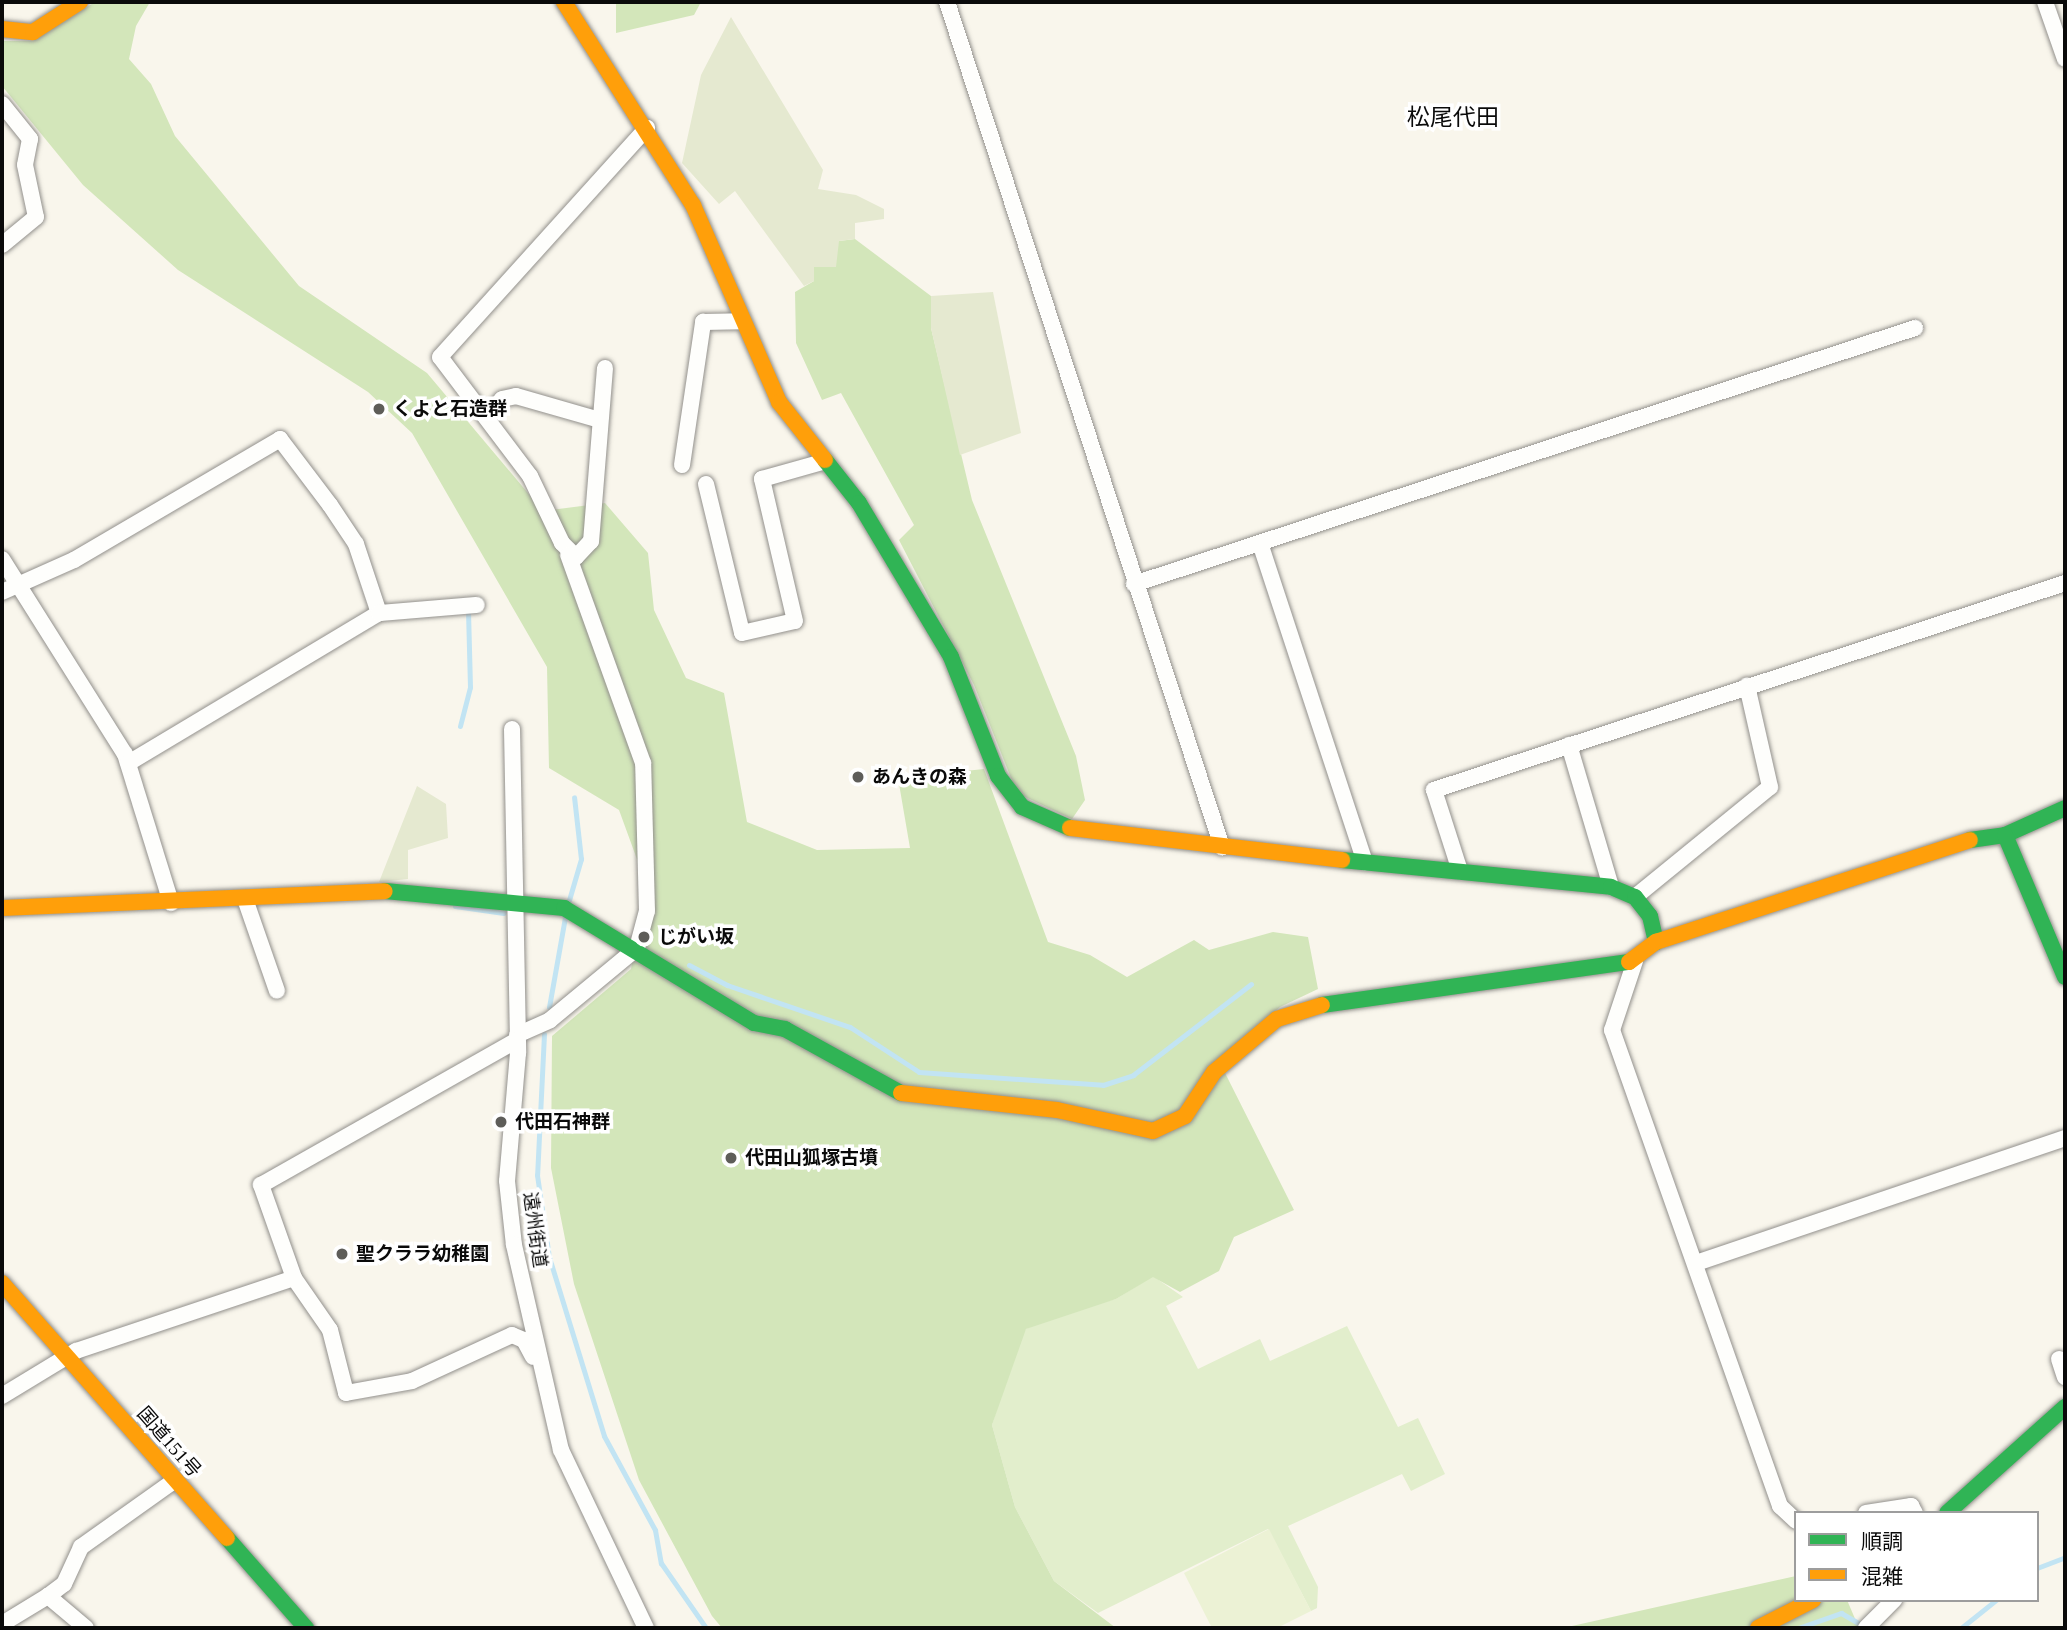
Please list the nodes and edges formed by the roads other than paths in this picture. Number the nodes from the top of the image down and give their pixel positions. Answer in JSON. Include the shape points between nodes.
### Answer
{"nodes":[{"id":1,"x":80,"y":2,"type":"edge"},
{"id":2,"x":564,"y":2,"type":"edge"},
{"id":3,"x":947,"y":2,"type":"edge"},
{"id":4,"x":2045,"y":2,"type":"edge"},
{"id":5,"x":2,"y":29,"type":"edge"},
{"id":6,"x":2065,"y":59,"type":"edge"},
{"id":7,"x":2,"y":104,"type":"edge"},
{"id":8,"x":647,"y":128,"type":"junction"},
{"id":9,"x":2,"y":245,"type":"edge"},
{"id":10,"x":742,"y":321,"type":"junction"},
{"id":11,"x":1915,"y":328,"type":"dead end"},
{"id":12,"x":605,"y":368,"type":"dead end"},
{"id":13,"x":486,"y":417,"type":"junction"},
{"id":14,"x":596,"y":419,"type":"junction"},
{"id":15,"x":825,"y":461,"type":"junction"},
{"id":16,"x":681,"y":465,"type":"dead end"},
{"id":17,"x":706,"y":484,"type":"dead end"},
{"id":18,"x":1260,"y":543,"type":"junction"},
{"id":19,"x":568,"y":555,"type":"junction"},
{"id":20,"x":2,"y":559,"type":"edge"},
{"id":21,"x":2065,"y":583,"type":"edge"},
{"id":22,"x":1135,"y":584,"type":"junction"},
{"id":23,"x":8,"y":589,"type":"edge"},
{"id":24,"x":477,"y":605,"type":"dead end"},
{"id":25,"x":379,"y":613,"type":"junction"},
{"id":26,"x":1747,"y":686,"type":"junction"},
{"id":27,"x":512,"y":729,"type":"dead end"},
{"id":28,"x":1569,"y":745,"type":"junction"},
{"id":29,"x":128,"y":763,"type":"junction"},
{"id":30,"x":2065,"y":808,"type":"edge"},
{"id":31,"x":2005,"y":835,"type":"junction"},
{"id":32,"x":1222,"y":847,"type":"junction"},
{"id":33,"x":1365,"y":862,"type":"junction"},
{"id":34,"x":1460,"y":871,"type":"junction"},
{"id":35,"x":1611,"y":887,"type":"junction"},
{"id":36,"x":1635,"y":897,"type":"junction"},
{"id":37,"x":245,"y":899,"type":"junction"},
{"id":38,"x":171,"y":903,"type":"junction"},
{"id":39,"x":516,"y":906,"type":"junction"},
{"id":40,"x":2,"y":908,"type":"edge"},
{"id":41,"x":1656,"y":942,"type":"junction"},
{"id":42,"x":637,"y":948,"type":"junction"},
{"id":43,"x":1635,"y":961,"type":"junction"},
{"id":44,"x":2065,"y":977,"type":"edge"},
{"id":45,"x":277,"y":991,"type":"dead end"},
{"id":46,"x":517,"y":1037,"type":"junction"},
{"id":47,"x":2065,"y":1139,"type":"edge"},
{"id":48,"x":1696,"y":1263,"type":"junction"},
{"id":49,"x":519,"y":1273,"type":"junction"},
{"id":50,"x":294,"y":1278,"type":"junction"},
{"id":51,"x":2,"y":1283,"type":"edge"},
{"id":52,"x":512,"y":1335,"type":"junction"},
{"id":53,"x":66,"y":1357,"type":"junction"},
{"id":54,"x":2059,"y":1359,"type":"dead end"},
{"id":55,"x":2065,"y":1377,"type":"edge"},
{"id":56,"x":541,"y":1378,"type":"junction"},
{"id":57,"x":2,"y":1396,"type":"edge"},
{"id":58,"x":2065,"y":1407,"type":"edge"},
{"id":59,"x":174,"y":1481,"type":"junction"},
{"id":60,"x":1879,"y":1511,"type":"edge"},
{"id":61,"x":1914,"y":1511,"type":"edge"},
{"id":62,"x":1950,"y":1511,"type":"edge"},
{"id":63,"x":1794,"y":1519,"type":"edge"},
{"id":64,"x":48,"y":1596,"type":"junction"},
{"id":65,"x":1810,"y":1602,"type":"edge"},
{"id":66,"x":1892,"y":1602,"type":"edge"},
{"id":67,"x":2,"y":1624,"type":"edge"},
{"id":68,"x":86,"y":1628,"type":"edge"},
{"id":69,"x":306,"y":1628,"type":"edge"},
{"id":70,"x":646,"y":1628,"type":"edge"},
{"id":71,"x":1758,"y":1628,"type":"edge"},
{"id":72,"x":1866,"y":1628,"type":"edge"}],
"edges":[{"from":1,"to":5,"type":"main road","via":[[33,32]]},
{"from":2,"to":8,"type":"main road"},
{"from":3,"to":22,"type":"street"},
{"from":4,"to":6,"type":"street"},
{"from":7,"to":9,"type":"street","via":[[30,139],[25,165],[36,217]]},
{"from":8,"to":10,"type":"main road","via":[[693,205]]},
{"from":8,"to":13,"type":"street","via":[[528,264],[442,349],[440,357]]},
{"from":10,"to":15,"type":"main road","via":[[779,402]]},
{"from":10,"to":16,"type":"street","via":[[703,321]]},
{"from":11,"to":18,"type":"street"},
{"from":12,"to":14,"type":"street"},
{"from":13,"to":14,"type":"street","via":[[502,400],[516,397]]},
{"from":13,"to":19,"type":"street","via":[[544,497]]},
{"from":14,"to":19,"type":"street","via":[[591,541],[583,555]]},
{"from":15,"to":17,"type":"street","via":[[762,479],[794,621],[741,633]]},
{"from":15,"to":32,"type":"main road","via":[[859,503],[951,657],[998,776],[1022,807],[1075,831]]},
{"from":18,"to":22,"type":"street"},
{"from":18,"to":33,"type":"street"},
{"from":19,"to":42,"type":"street","via":[[643,763],[647,911]]},
{"from":20,"to":23,"type":"street"},
{"from":21,"to":26,"type":"street"},
{"from":22,"to":32,"type":"street"},
{"from":23,"to":25,"type":"street","via":[[74,560],[279,439],[356,544]]},
{"from":23,"to":29,"type":"street"},
{"from":24,"to":25,"type":"street"},
{"from":25,"to":29,"type":"street"},
{"from":26,"to":28,"type":"street"},
{"from":26,"to":36,"type":"street","via":[[1770,787]]},
{"from":27,"to":39,"type":"street","name":"遠州街道"},
{"from":28,"to":34,"type":"street","via":[[1434,790]]},
{"from":28,"to":35,"type":"street"},
{"from":29,"to":38,"type":"street"},
{"from":30,"to":31,"type":"main road"},
{"from":31,"to":41,"type":"main road","via":[[1992,833]]},
{"from":31,"to":44,"type":"main road"},
{"from":32,"to":33,"type":"main road"},
{"from":33,"to":34,"type":"main road"},
{"from":34,"to":35,"type":"main road"},
{"from":35,"to":36,"type":"main road"},
{"from":36,"to":41,"type":"main road","via":[[1650,916]]},
{"from":37,"to":38,"type":"main road"},
{"from":37,"to":39,"type":"main road","via":[[413,890]]},
{"from":37,"to":45,"type":"street"},
{"from":38,"to":40,"type":"main road"},
{"from":39,"to":42,"type":"main road","via":[[574,912]]},
{"from":39,"to":46,"type":"street","name":"遠州街道"},
{"from":41,"to":43,"type":"main road"},
{"from":42,"to":43,"type":"main road","via":[[754,1023],[785,1029],[891,1092],[1057,1110],[1153,1131],[1185,1116],[1214,1072],[1277,1019],[1315,1006]]},
{"from":42,"to":46,"type":"street","via":[[550,1020]]},
{"from":43,"to":48,"type":"street","via":[[1612,1030]]},
{"from":46,"to":49,"type":"street","name":"遠州街道","via":[[507,1181]]},
{"from":46,"to":50,"type":"street","via":[[261,1185]]},
{"from":47,"to":48,"type":"street"},
{"from":48,"to":63,"type":"street","via":[[1780,1506]]},
{"from":49,"to":52,"type":"street","via":[[514,1279],[522,1314]]},
{"from":49,"to":56,"type":"street","name":"遠州街道"},
{"from":50,"to":52,"type":"street","via":[[330,1330],[346,1394],[412,1381]]},
{"from":50,"to":53,"type":"street"},
{"from":51,"to":53,"type":"main road","name":"国道151号"},
{"from":52,"to":56,"type":"street","via":[[524,1340]]},
{"from":53,"to":57,"type":"street"},
{"from":53,"to":59,"type":"main road","name":"国道151号"},
{"from":54,"to":55,"type":"street"},
{"from":56,"to":70,"type":"street","name":"遠州街道","via":[[570,1471]]},
{"from":58,"to":62,"type":"main road","via":[[2018,1443]]},
{"from":59,"to":64,"type":"street","via":[[80,1547],[64,1584]]},
{"from":59,"to":69,"type":"main road","name":"国道151号"},
{"from":60,"to":61,"type":"street","via":[[1912,1506]]},
{"from":64,"to":67,"type":"street"},
{"from":64,"to":68,"type":"street"},
{"from":65,"to":71,"type":"main road"},
{"from":66,"to":72,"type":"street"}]}
